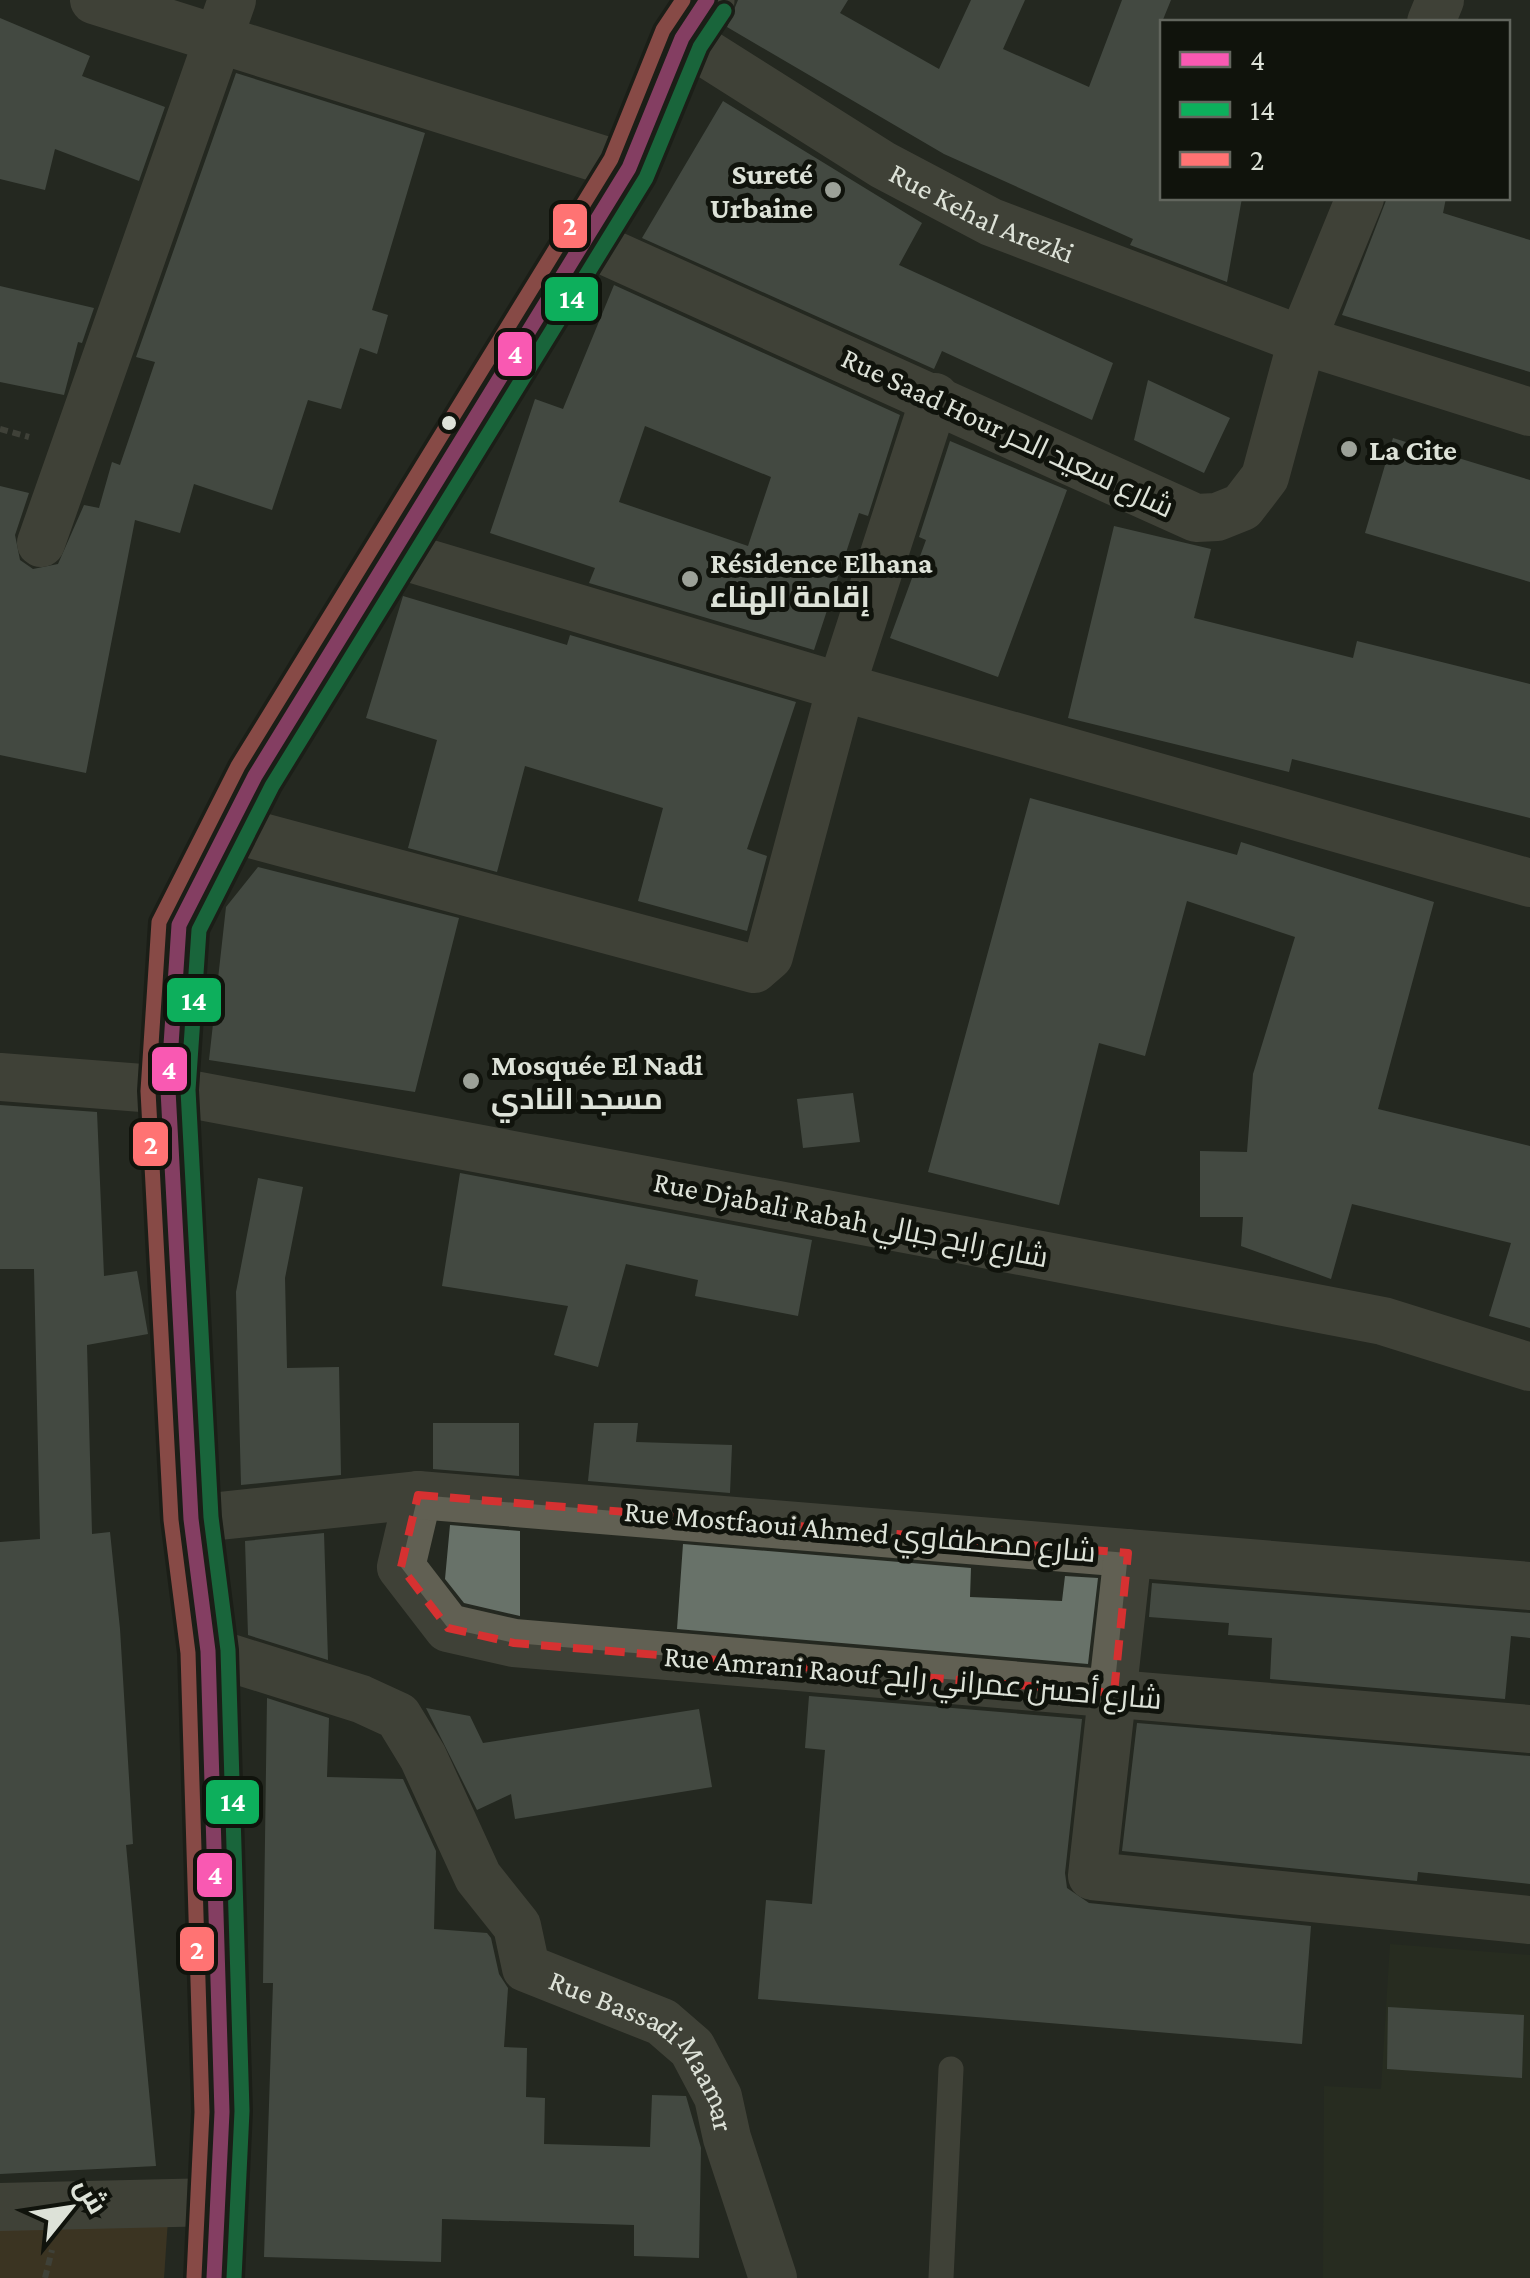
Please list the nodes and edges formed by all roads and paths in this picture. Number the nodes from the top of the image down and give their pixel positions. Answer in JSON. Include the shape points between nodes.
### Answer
{"nodes":[{"id":1,"x":94,"y":0,"type":"edge"},
{"id":2,"x":226,"y":18,"type":"edge"},
{"id":3,"x":695,"y":19,"type":"edge"},
{"id":4,"x":629,"y":168,"type":"junction"},
{"id":5,"x":1359,"y":200,"type":"edge"},
{"id":6,"x":581,"y":240,"type":"junction"},
{"id":7,"x":1302,"y":340,"type":"junction"},
{"id":8,"x":935,"y":396,"type":"junction"},
{"id":9,"x":1530,"y":412,"type":"edge"},
{"id":10,"x":41,"y":543,"type":"dead end"},
{"id":11,"x":390,"y":552,"type":"junction"},
{"id":12,"x":841,"y":688,"type":"junction"},
{"id":13,"x":228,"y":828,"type":"junction"},
{"id":14,"x":1530,"y":883,"type":"edge"},
{"id":15,"x":0,"y":1077,"type":"edge"},
{"id":16,"x":168,"y":1090,"type":"junction"},
{"id":17,"x":1530,"y":1367,"type":"edge"},
{"id":18,"x":418,"y":1495,"type":"junction"},
{"id":19,"x":191,"y":1519,"type":"junction"},
{"id":20,"x":1128,"y":1553,"type":"junction"},
{"id":21,"x":1530,"y":1586,"type":"edge"},
{"id":22,"x":208,"y":1650,"type":"junction"},
{"id":23,"x":1114,"y":1693,"type":"junction"},
{"id":24,"x":1530,"y":1730,"type":"edge"},
{"id":25,"x":1530,"y":1920,"type":"edge"},
{"id":26,"x":951,"y":2069,"type":"dead end"},
{"id":27,"x":216,"y":2202,"type":"junction"},
{"id":28,"x":0,"y":2207,"type":"edge"},
{"id":29,"x":214,"y":2278,"type":"edge"},
{"id":30,"x":773,"y":2278,"type":"edge"},
{"id":31,"x":941,"y":2278,"type":"edge"}],
"edges":[{"from":1,"to":2,"type":"street"},
{"from":2,"to":4,"type":"street"},
{"from":2,"to":10,"type":"street"},
{"from":3,"to":4,"type":"main road"},
{"from":3,"to":7,"type":"street","name":"Rue Kehal Arezki","via":[[883,165],[991,222]]},
{"from":4,"to":6,"type":"main road"},
{"from":5,"to":7,"type":"street","name":"Rue Saad Hour شارع سعيد الحر"},
{"from":6,"to":8,"type":"street","name":"Rue Saad Hour شارع سعيد الحر"},
{"from":6,"to":11,"type":"main road"},
{"from":7,"to":8,"type":"street","name":"Rue Saad Hour شارع سعيد الحر","via":[[1265,477],[1242,507],[1217,517],[1196,518]]},
{"from":7,"to":9,"type":"street","name":"Rue Kehal Arezki"},
{"from":8,"to":12,"type":"street"},
{"from":11,"to":12,"type":"street"},
{"from":11,"to":13,"type":"main road"},
{"from":12,"to":13,"type":"street","via":[[769,956],[754,969]]},
{"from":12,"to":14,"type":"street"},
{"from":13,"to":16,"type":"main road","via":[[179,925]]},
{"from":15,"to":16,"type":"street","name":"Rue Djabali Rabah شارع رابح جبالي"},
{"from":16,"to":17,"type":"street","name":"Rue Djabali Rabah شارع رابح جبالي","via":[[1364,1318]]},
{"from":16,"to":19,"type":"main road"},
{"from":18,"to":19,"type":"street","name":"Rue Mostfaoui Ahmed شارع مصطفاوي"},
{"from":18,"to":20,"type":"street","name":"Rue Mostfaoui Ahmed شارع مصطفاوي"},
{"from":18,"to":23,"type":"street","name":"Rue Amrani Raouf شارع أحسن عمراني رابح","via":[[402,1567],[448,1628],[514,1643]]},
{"from":19,"to":22,"type":"main road"},
{"from":20,"to":21,"type":"street","name":"Rue Mostfaoui Ahmed شارع مصطفاوي"},
{"from":20,"to":23,"type":"street"},
{"from":22,"to":27,"type":"main road","via":[[222,2112]]},
{"from":22,"to":30,"type":"street","name":"Rue Bassadi Maamar","via":[[398,1716],[478,1877],[517,1926],[526,1968],[662,2022],[692,2048],[718,2097]]},
{"from":23,"to":24,"type":"street","name":"Rue Amrani Raouf شارع أحسن عمراني رابح"},
{"from":23,"to":25,"type":"street","via":[[1092,1876]]},
{"from":26,"to":31,"type":"lane"},
{"from":27,"to":28,"type":"street"},
{"from":27,"to":29,"type":"main road"}]}
